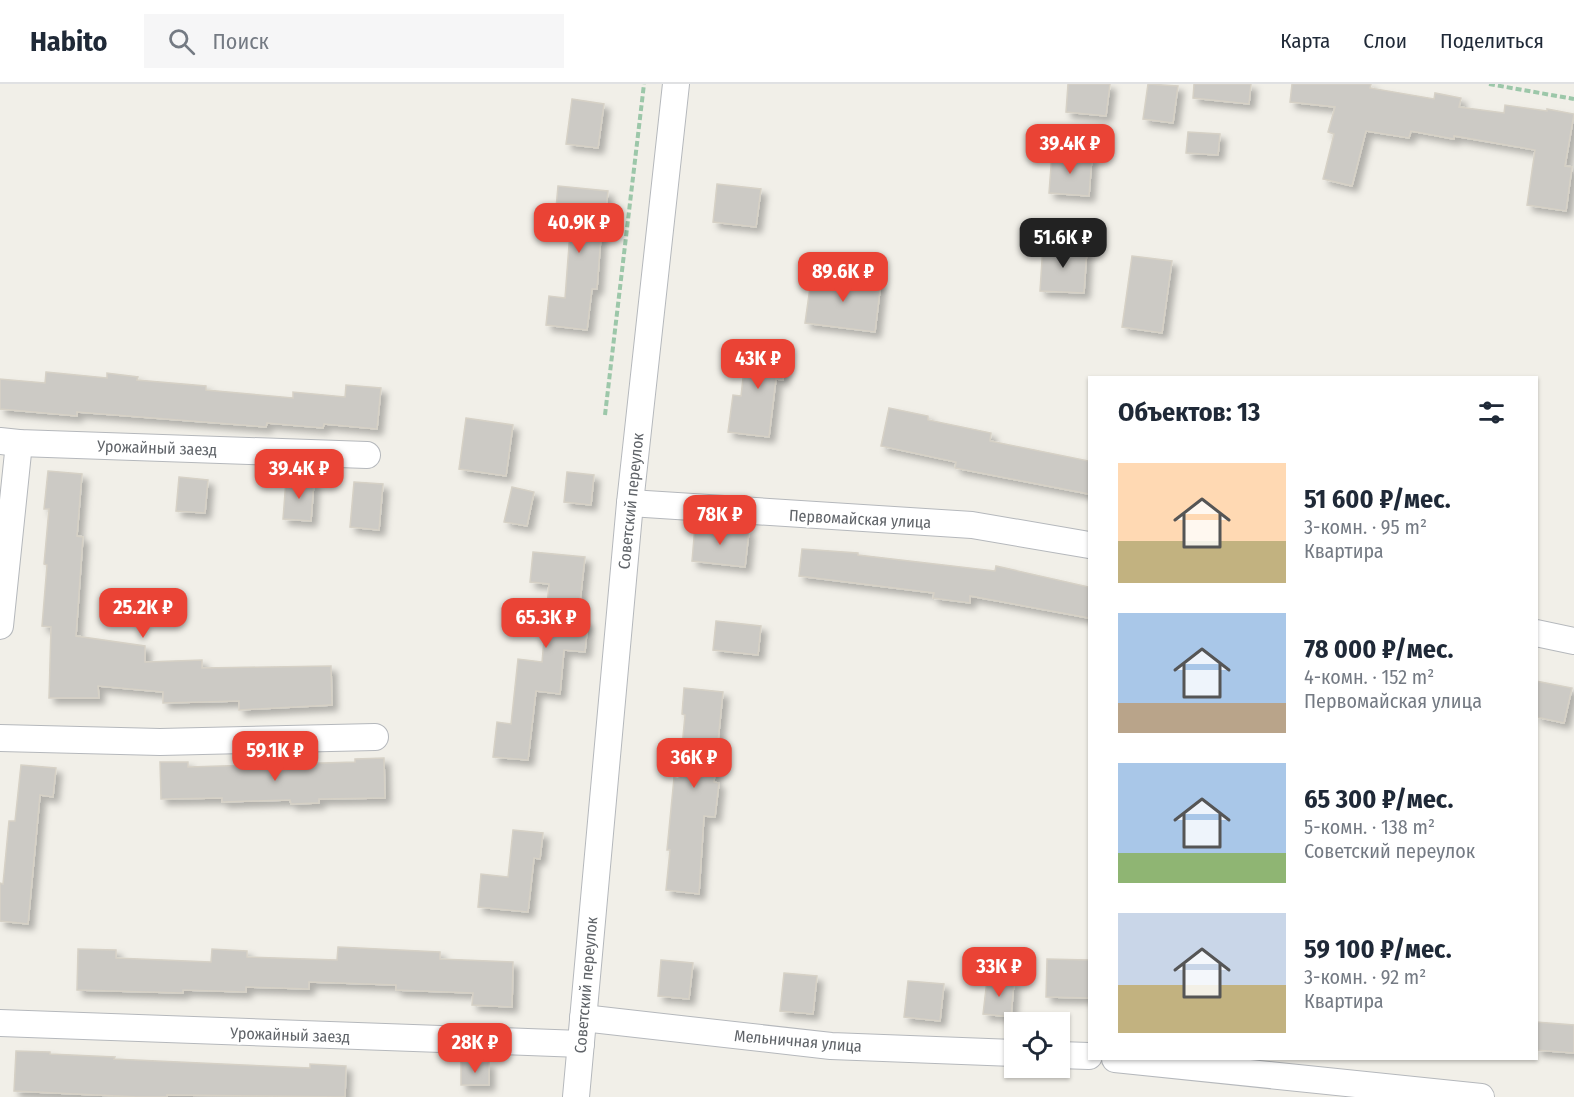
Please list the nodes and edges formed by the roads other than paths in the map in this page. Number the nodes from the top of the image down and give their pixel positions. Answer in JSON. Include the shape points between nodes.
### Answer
{"nodes":[{"id":1,"x":676,"y":84,"type":"edge"},
{"id":2,"x":10,"y":442,"type":"edge"},
{"id":3,"x":367,"y":455,"type":"dead end"},
{"id":4,"x":630,"y":503,"type":"junction"},
{"id":5,"x":1088,"y":545,"type":"edge"},
{"id":6,"x":0,"y":626,"type":"edge"},
{"id":7,"x":1538,"y":633,"type":"edge"},
{"id":8,"x":1574,"y":641,"type":"edge"},
{"id":9,"x":375,"y":737,"type":"dead end"},
{"id":10,"x":0,"y":738,"type":"edge"},
{"id":11,"x":584,"y":1018,"type":"junction"},
{"id":12,"x":0,"y":1023,"type":"edge"},
{"id":13,"x":581,"y":1044,"type":"junction"},
{"id":14,"x":1004,"y":1053,"type":"edge"},
{"id":15,"x":1070,"y":1055,"type":"edge"},
{"id":16,"x":1088,"y":1056,"type":"edge"},
{"id":17,"x":1131,"y":1060,"type":"edge"},
{"id":18,"x":1147,"y":1061,"type":"edge"},
{"id":19,"x":576,"y":1097,"type":"edge"},
{"id":20,"x":1481,"y":1097,"type":"edge"}],
"edges":[{"from":1,"to":4,"type":"street","name":"Советский переулок"},
{"from":2,"to":3,"type":"street","name":"Урожайный заезд"},
{"from":2,"to":6,"type":"street","name":"Урожайный заезд"},
{"from":4,"to":5,"type":"street","name":"Первомайская улица","via":[[972,525]]},
{"from":4,"to":11,"type":"street","name":"Советский переулок"},
{"from":7,"to":8,"type":"street"},
{"from":9,"to":10,"type":"street","via":[[160,742]]},
{"from":11,"to":13,"type":"street","name":"Советский переулок"},
{"from":11,"to":14,"type":"street","name":"Мельничная улица","via":[[831,1046]]},
{"from":12,"to":13,"type":"street","name":"Урожайный заезд"},
{"from":13,"to":19,"type":"street","name":"Советский переулок"},
{"from":15,"to":16,"type":"street"},
{"from":17,"to":18,"type":"street"},
{"from":18,"to":20,"type":"street"}]}
